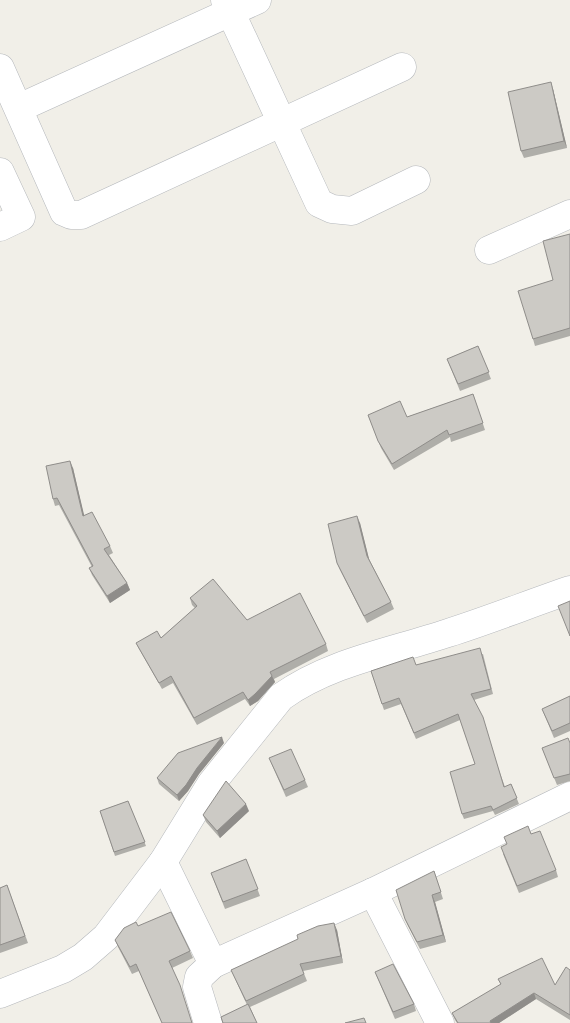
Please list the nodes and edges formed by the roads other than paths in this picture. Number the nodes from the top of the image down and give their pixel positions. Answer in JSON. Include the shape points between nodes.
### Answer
{"nodes":[{"id":1,"x":257,"y":0,"type":"edge"},
{"id":2,"x":228,"y":6,"type":"edge"},
{"id":3,"x":402,"y":67,"type":"dead end"},
{"id":4,"x":0,"y":68,"type":"edge"},
{"id":5,"x":19,"y":108,"type":"junction"},
{"id":6,"x":282,"y":122,"type":"junction"},
{"id":7,"x":0,"y":172,"type":"edge"},
{"id":8,"x":416,"y":180,"type":"dead end"},
{"id":9,"x":570,"y":214,"type":"edge"},
{"id":10,"x":0,"y":227,"type":"edge"},
{"id":11,"x":489,"y":250,"type":"dead end"},
{"id":12,"x":570,"y":590,"type":"edge"},
{"id":13,"x":570,"y":796,"type":"edge"},
{"id":14,"x":163,"y":862,"type":"junction"},
{"id":15,"x":373,"y":892,"type":"junction"},
{"id":16,"x":213,"y":964,"type":"junction"},
{"id":17,"x":0,"y":994,"type":"edge"},
{"id":18,"x":208,"y":1023,"type":"edge"},
{"id":19,"x":440,"y":1023,"type":"edge"}],
"edges":[{"from":1,"to":2,"type":"street"},
{"from":2,"to":5,"type":"street"},
{"from":2,"to":6,"type":"street"},
{"from":3,"to":6,"type":"street"},
{"from":4,"to":5,"type":"street"},
{"from":5,"to":6,"type":"street","via":[[64,212],[71,215],[82,215]]},
{"from":6,"to":8,"type":"street","via":[[320,203],[332,210],[352,211]]},
{"from":7,"to":10,"type":"street","via":[[21,217]]},
{"from":9,"to":11,"type":"street"},
{"from":12,"to":14,"type":"street","via":[[447,634],[356,660],[296,686],[281,697],[211,784]]},
{"from":13,"to":15,"type":"street"},
{"from":14,"to":16,"type":"street"},
{"from":14,"to":17,"type":"street","via":[[106,937],[83,957],[63,969]]},
{"from":15,"to":16,"type":"street"},
{"from":15,"to":19,"type":"street"},
{"from":16,"to":18,"type":"street","via":[[198,977]]}]}
